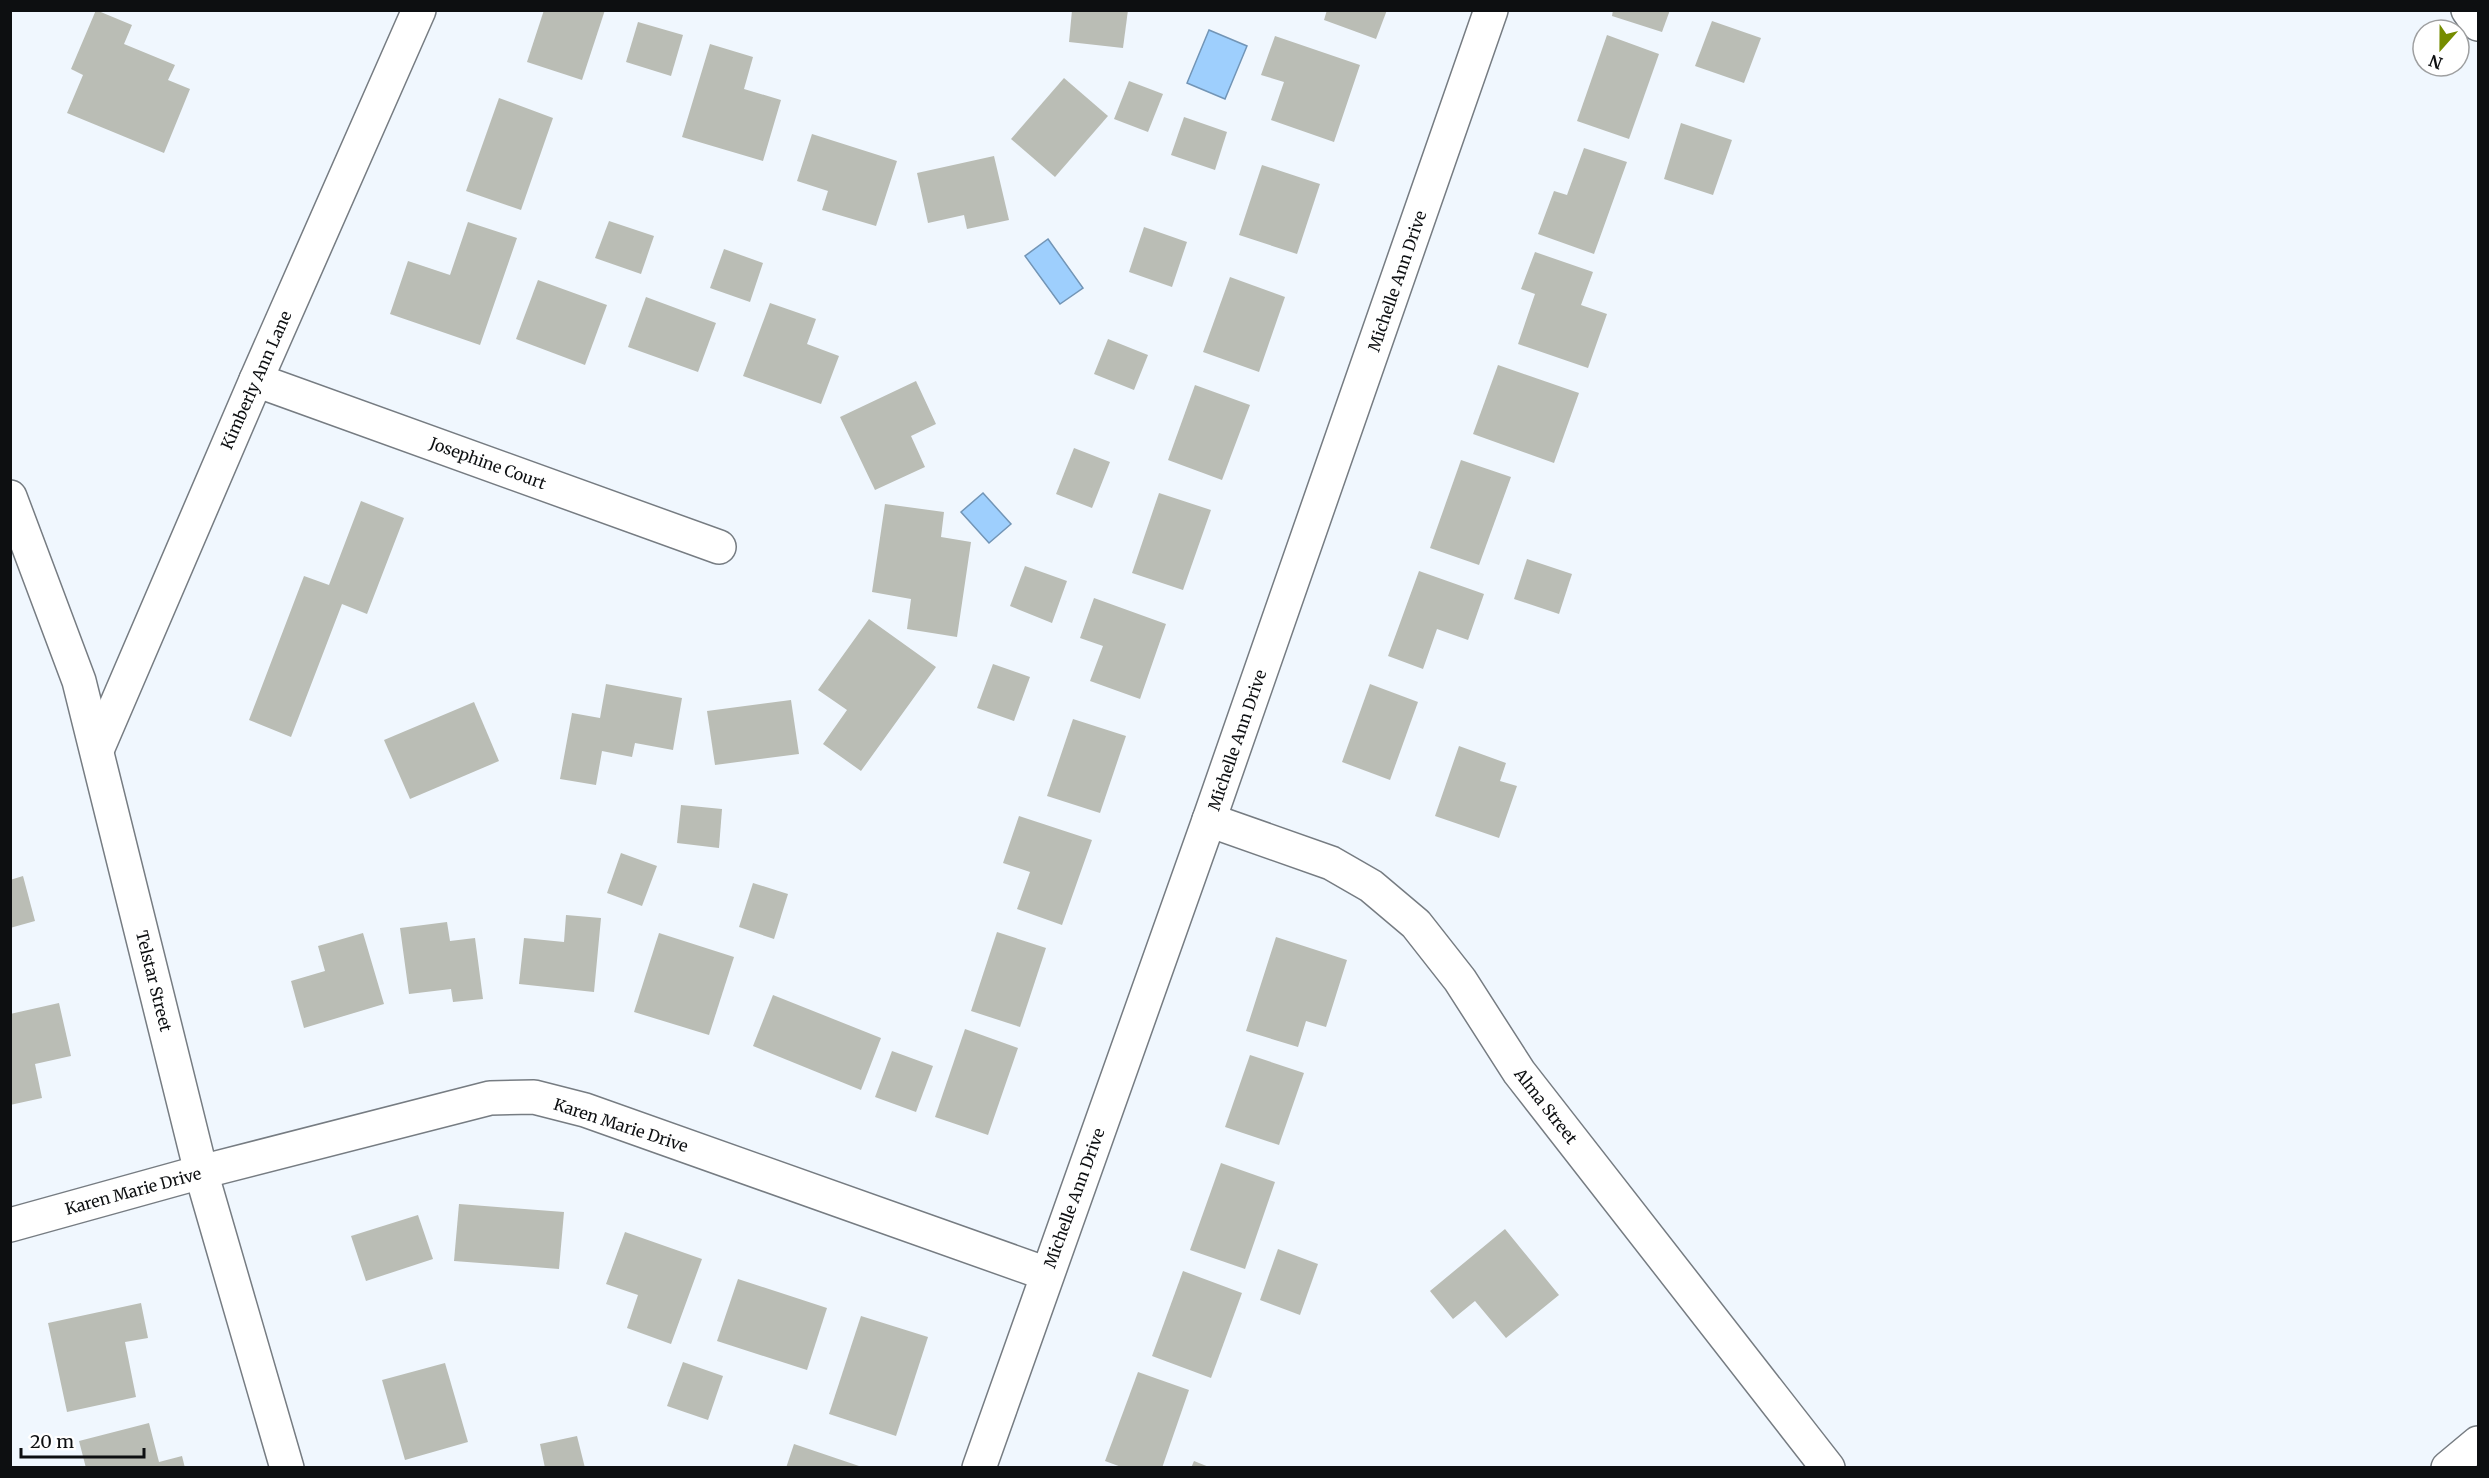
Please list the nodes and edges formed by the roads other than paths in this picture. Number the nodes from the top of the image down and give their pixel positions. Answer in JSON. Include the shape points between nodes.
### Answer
{"nodes":[{"id":1,"x":419,"y":10,"type":"edge"},
{"id":2,"x":1491,"y":10,"type":"edge"},
{"id":3,"x":2468,"y":10,"type":"edge"},
{"id":4,"x":2478,"y":24,"type":"edge"},
{"id":5,"x":256,"y":380,"type":"junction"},
{"id":6,"x":10,"y":497,"type":"edge"},
{"id":7,"x":719,"y":547,"type":"dead end"},
{"id":8,"x":97,"y":750,"type":"junction"},
{"id":9,"x":1209,"y":820,"type":"junction"},
{"id":10,"x":201,"y":1172,"type":"junction"},
{"id":11,"x":10,"y":1225,"type":"edge"},
{"id":12,"x":1047,"y":1274,"type":"junction"},
{"id":13,"x":2478,"y":1443,"type":"edge"},
{"id":14,"x":287,"y":1467,"type":"edge"},
{"id":15,"x":979,"y":1467,"type":"edge"},
{"id":16,"x":1828,"y":1467,"type":"edge"},
{"id":17,"x":2448,"y":1467,"type":"edge"}],
"edges":[{"from":1,"to":5,"type":"street","name":"Kimberly Ann Lane"},
{"from":2,"to":9,"type":"street","name":"Michelle Ann Drive"},
{"from":3,"to":4,"type":"street"},
{"from":5,"to":7,"type":"street","name":"Josephine Court"},
{"from":5,"to":8,"type":"street","name":"Kimberly Ann Lane"},
{"from":6,"to":8,"type":"street","name":"Telstar Street","via":[[79,681]]},
{"from":8,"to":10,"type":"street","name":"Telstar Street"},
{"from":9,"to":12,"type":"street","name":"Michelle Ann Drive"},
{"from":9,"to":16,"type":"street","name":"Alma Street","via":[[1331,863],[1371,886],[1416,924],[1460,980],[1519,1072]]},
{"from":10,"to":11,"type":"street","name":"Karen Marie Drive"},
{"from":10,"to":12,"type":"street","name":"Karen Marie Drive","via":[[490,1098],[534,1098],[585,1110]]},
{"from":10,"to":14,"type":"street","name":"Telstar Street"},
{"from":12,"to":15,"type":"street","name":"Michelle Ann Drive"},
{"from":13,"to":17,"type":"street"}]}
